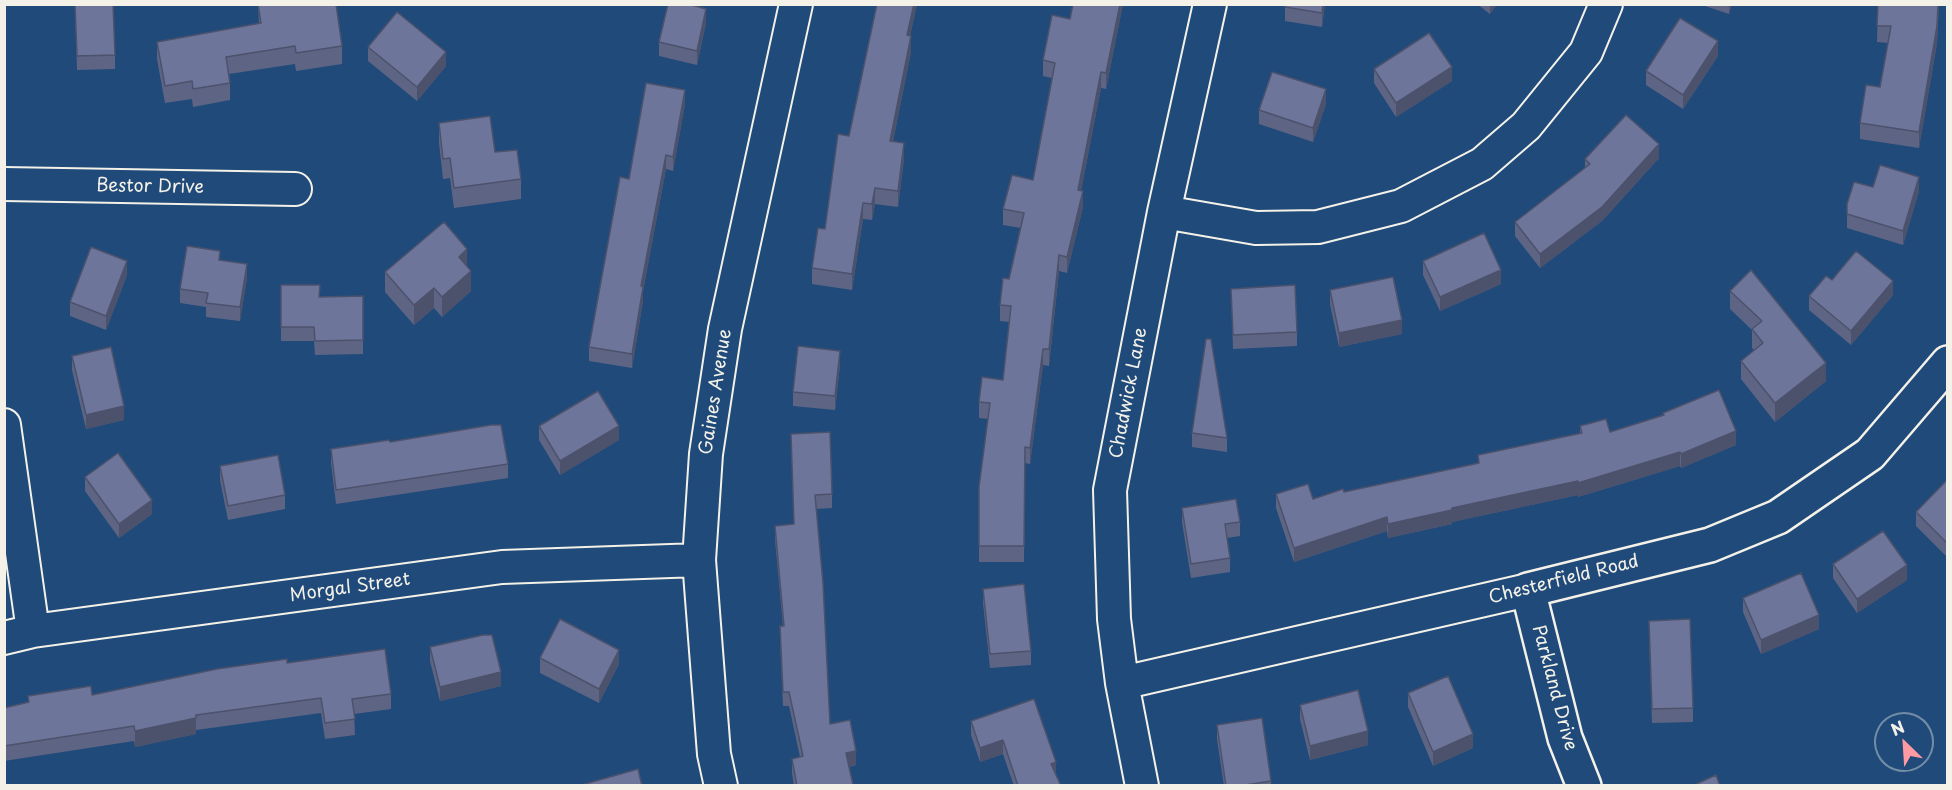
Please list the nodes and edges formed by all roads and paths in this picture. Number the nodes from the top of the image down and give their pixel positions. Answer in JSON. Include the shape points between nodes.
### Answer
{"nodes":[{"id":1,"x":796,"y":4,"type":"edge"},
{"id":2,"x":1210,"y":4,"type":"edge"},
{"id":3,"x":1606,"y":4,"type":"edge"},
{"id":4,"x":4,"y":184,"type":"edge"},
{"id":5,"x":295,"y":189,"type":"dead end"},
{"id":6,"x":1164,"y":212,"type":"junction"},
{"id":7,"x":1947,"y":363,"type":"edge"},
{"id":8,"x":4,"y":425,"type":"edge"},
{"id":9,"x":699,"y":560,"type":"junction"},
{"id":10,"x":1528,"y":590,"type":"junction"},
{"id":11,"x":19,"y":635,"type":"edge"},
{"id":12,"x":1122,"y":683,"type":"junction"},
{"id":13,"x":721,"y":786,"type":"edge"},
{"id":14,"x":1142,"y":786,"type":"edge"},
{"id":15,"x":1584,"y":786,"type":"edge"}],
"edges":[{"from":1,"to":9,"type":"street","name":"Gaines Avenue","via":[[725,329],[706,454]]},
{"from":2,"to":6,"type":"street","name":"Chadwick Lane"},
{"from":3,"to":6,"type":"street","via":[[1586,52],[1527,126],[1482,164],[1401,206],[1318,227],[1256,228]]},
{"from":4,"to":5,"type":"street","name":"Bestor Drive"},
{"from":6,"to":12,"type":"street","name":"Chadwick Lane","via":[[1110,490],[1113,619]]},
{"from":7,"to":10,"type":"street","name":"Chesterfield Road","via":[[1870,454],[1778,517],[1710,545]]},
{"from":8,"to":11,"type":"street"},
{"from":9,"to":11,"type":"street","name":"Morgal Street","via":[[502,567]]},
{"from":9,"to":13,"type":"street","name":"Gaines Avenue","via":[[714,754]]},
{"from":10,"to":12,"type":"street","name":"Chesterfield Road"},
{"from":10,"to":15,"type":"street","name":"Parkland Drive","via":[[1565,738]]},
{"from":12,"to":14,"type":"street","name":"Chadwick Lane"}]}
